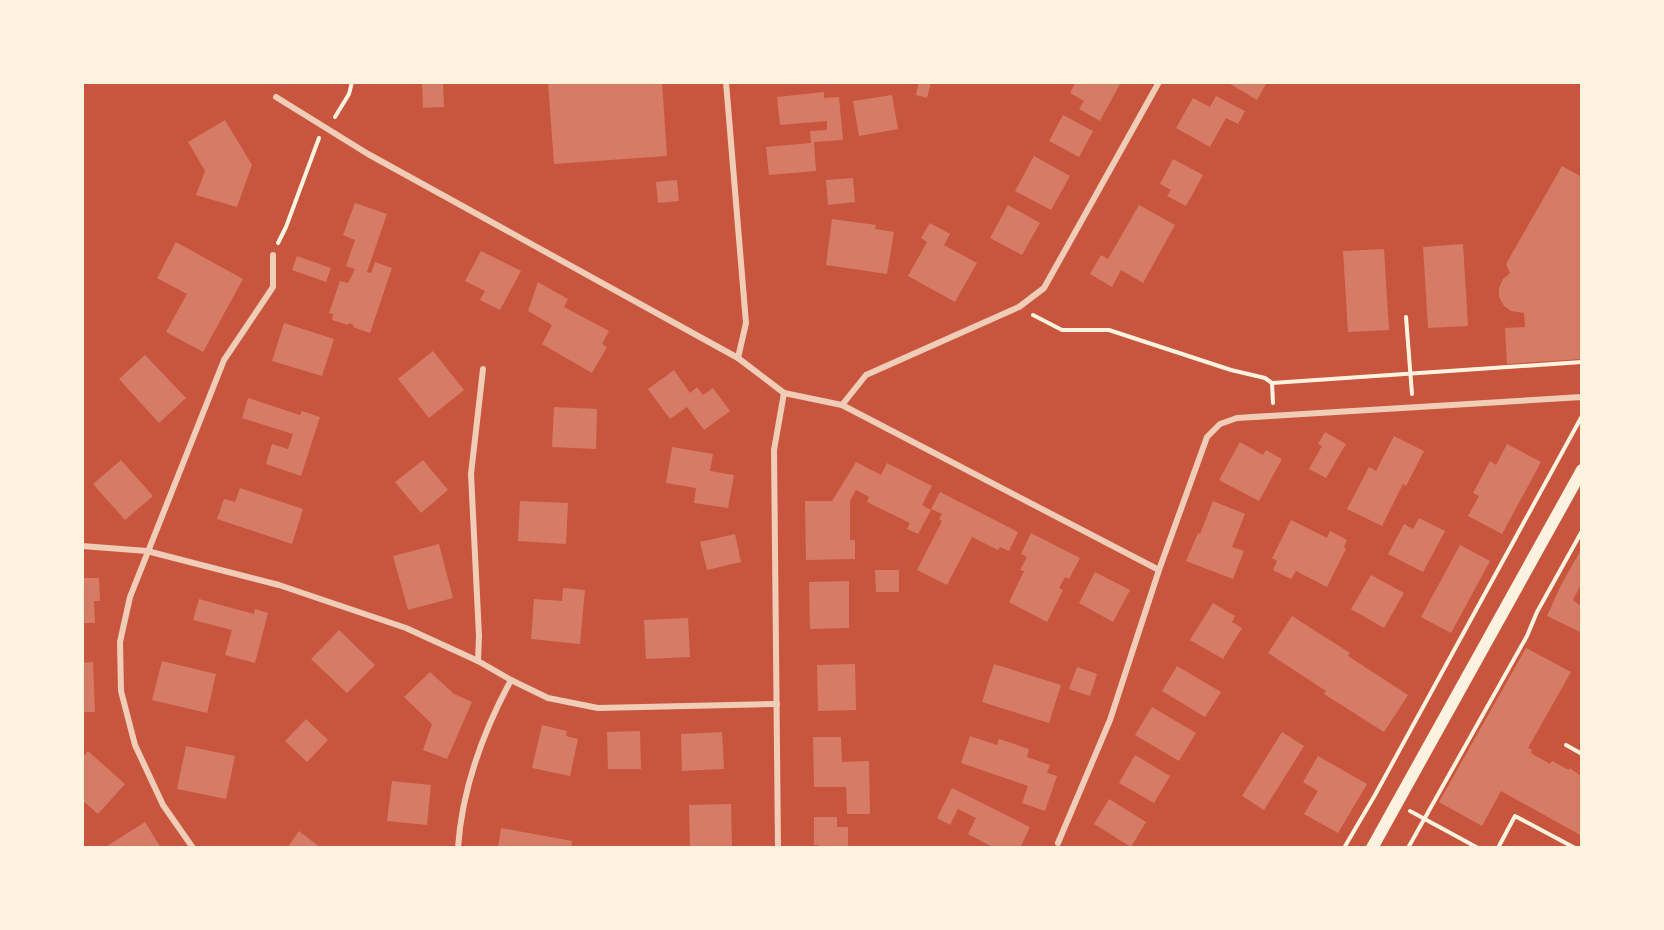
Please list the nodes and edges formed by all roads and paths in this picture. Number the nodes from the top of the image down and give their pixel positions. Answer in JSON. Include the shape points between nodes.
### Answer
{"nodes":[{"id":1,"x":351,"y":82,"type":"edge"},
{"id":2,"x":726,"y":82,"type":"edge"},
{"id":3,"x":1159,"y":82,"type":"edge"},
{"id":4,"x":276,"y":96,"type":"dead end"},
{"id":5,"x":325,"y":128,"type":"junction"},
{"id":6,"x":273,"y":255,"type":"joint"},
{"id":7,"x":1019,"y":307,"type":"junction"},
{"id":8,"x":1406,"y":317,"type":"dead end"},
{"id":9,"x":738,"y":358,"type":"junction"},
{"id":10,"x":1581,"y":362,"type":"edge"},
{"id":11,"x":483,"y":369,"type":"dead end"},
{"id":12,"x":1410,"y":374,"type":"junction"},
{"id":13,"x":1272,"y":383,"type":"junction"},
{"id":14,"x":784,"y":393,"type":"junction"},
{"id":15,"x":1581,"y":397,"type":"edge"},
{"id":16,"x":842,"y":405,"type":"junction"},
{"id":17,"x":1413,"y":407,"type":"junction"},
{"id":18,"x":1274,"y":415,"type":"junction"},
{"id":19,"x":1581,"y":416,"type":"edge"},
{"id":20,"x":1581,"y":470,"type":"edge"},
{"id":21,"x":1581,"y":531,"type":"edge"},
{"id":22,"x":82,"y":546,"type":"edge"},
{"id":23,"x":147,"y":551,"type":"junction"},
{"id":24,"x":1159,"y":570,"type":"junction"},
{"id":25,"x":478,"y":661,"type":"junction"},
{"id":26,"x":511,"y":680,"type":"junction"},
{"id":27,"x":777,"y":704,"type":"junction"},
{"id":28,"x":1566,"y":745,"type":"dead end"},
{"id":29,"x":1581,"y":754,"type":"edge"},
{"id":30,"x":1424,"y":818,"type":"junction"},
{"id":31,"x":1058,"y":843,"type":"dead end"},
{"id":32,"x":193,"y":848,"type":"edge"},
{"id":33,"x":458,"y":848,"type":"edge"},
{"id":34,"x":778,"y":848,"type":"edge"},
{"id":35,"x":1344,"y":848,"type":"edge"},
{"id":36,"x":1372,"y":848,"type":"edge"},
{"id":37,"x":1408,"y":848,"type":"edge"},
{"id":38,"x":1478,"y":848,"type":"edge"},
{"id":39,"x":1498,"y":848,"type":"edge"},
{"id":40,"x":1575,"y":848,"type":"edge"}],
"edges":[{"from":1,"to":5,"type":"path","via":[[350,94]]},
{"from":2,"to":9,"type":"street","via":[[746,323]]},
{"from":3,"to":7,"type":"street","via":[[1044,288]]},
{"from":4,"to":5,"type":"street"},
{"from":5,"to":6,"type":"path"},
{"from":5,"to":9,"type":"street"},
{"from":6,"to":23,"type":"street","via":[[273,287],[224,360]]},
{"from":7,"to":13,"type":"path","via":[[1062,330],[1109,330]]},
{"from":7,"to":16,"type":"street","via":[[866,375]]},
{"from":8,"to":12,"type":"path"},
{"from":9,"to":14,"type":"street"},
{"from":10,"to":12,"type":"path"},
{"from":11,"to":25,"type":"street","via":[[471,474]]},
{"from":12,"to":13,"type":"path"},
{"from":12,"to":17,"type":"path"},
{"from":13,"to":18,"type":"path"},
{"from":14,"to":16,"type":"street"},
{"from":14,"to":27,"type":"street","via":[[774,450]]},
{"from":15,"to":17,"type":"street"},
{"from":16,"to":24,"type":"street"},
{"from":17,"to":18,"type":"street"},
{"from":18,"to":24,"type":"street","via":[[1237,418],[1220,424],[1207,437]]},
{"from":19,"to":35,"type":"path"},
{"from":20,"to":36,"type":"main road"},
{"from":21,"to":30,"type":"path","via":[[1527,636]]},
{"from":22,"to":23,"type":"street"},
{"from":23,"to":25,"type":"street","via":[[279,585],[406,628]]},
{"from":23,"to":32,"type":"street","via":[[130,597],[120,642],[121,691],[135,745],[163,805]]},
{"from":24,"to":31,"type":"street","via":[[1110,720]]},
{"from":25,"to":26,"type":"street"},
{"from":26,"to":27,"type":"street","via":[[548,698],[598,708]]},
{"from":26,"to":33,"type":"street","via":[[468,780]]},
{"from":27,"to":34,"type":"street"},
{"from":28,"to":29,"type":"path"},
{"from":30,"to":37,"type":"path"},
{"from":30,"to":38,"type":"path"},
{"from":39,"to":40,"type":"path","via":[[1515,816]]}]}
